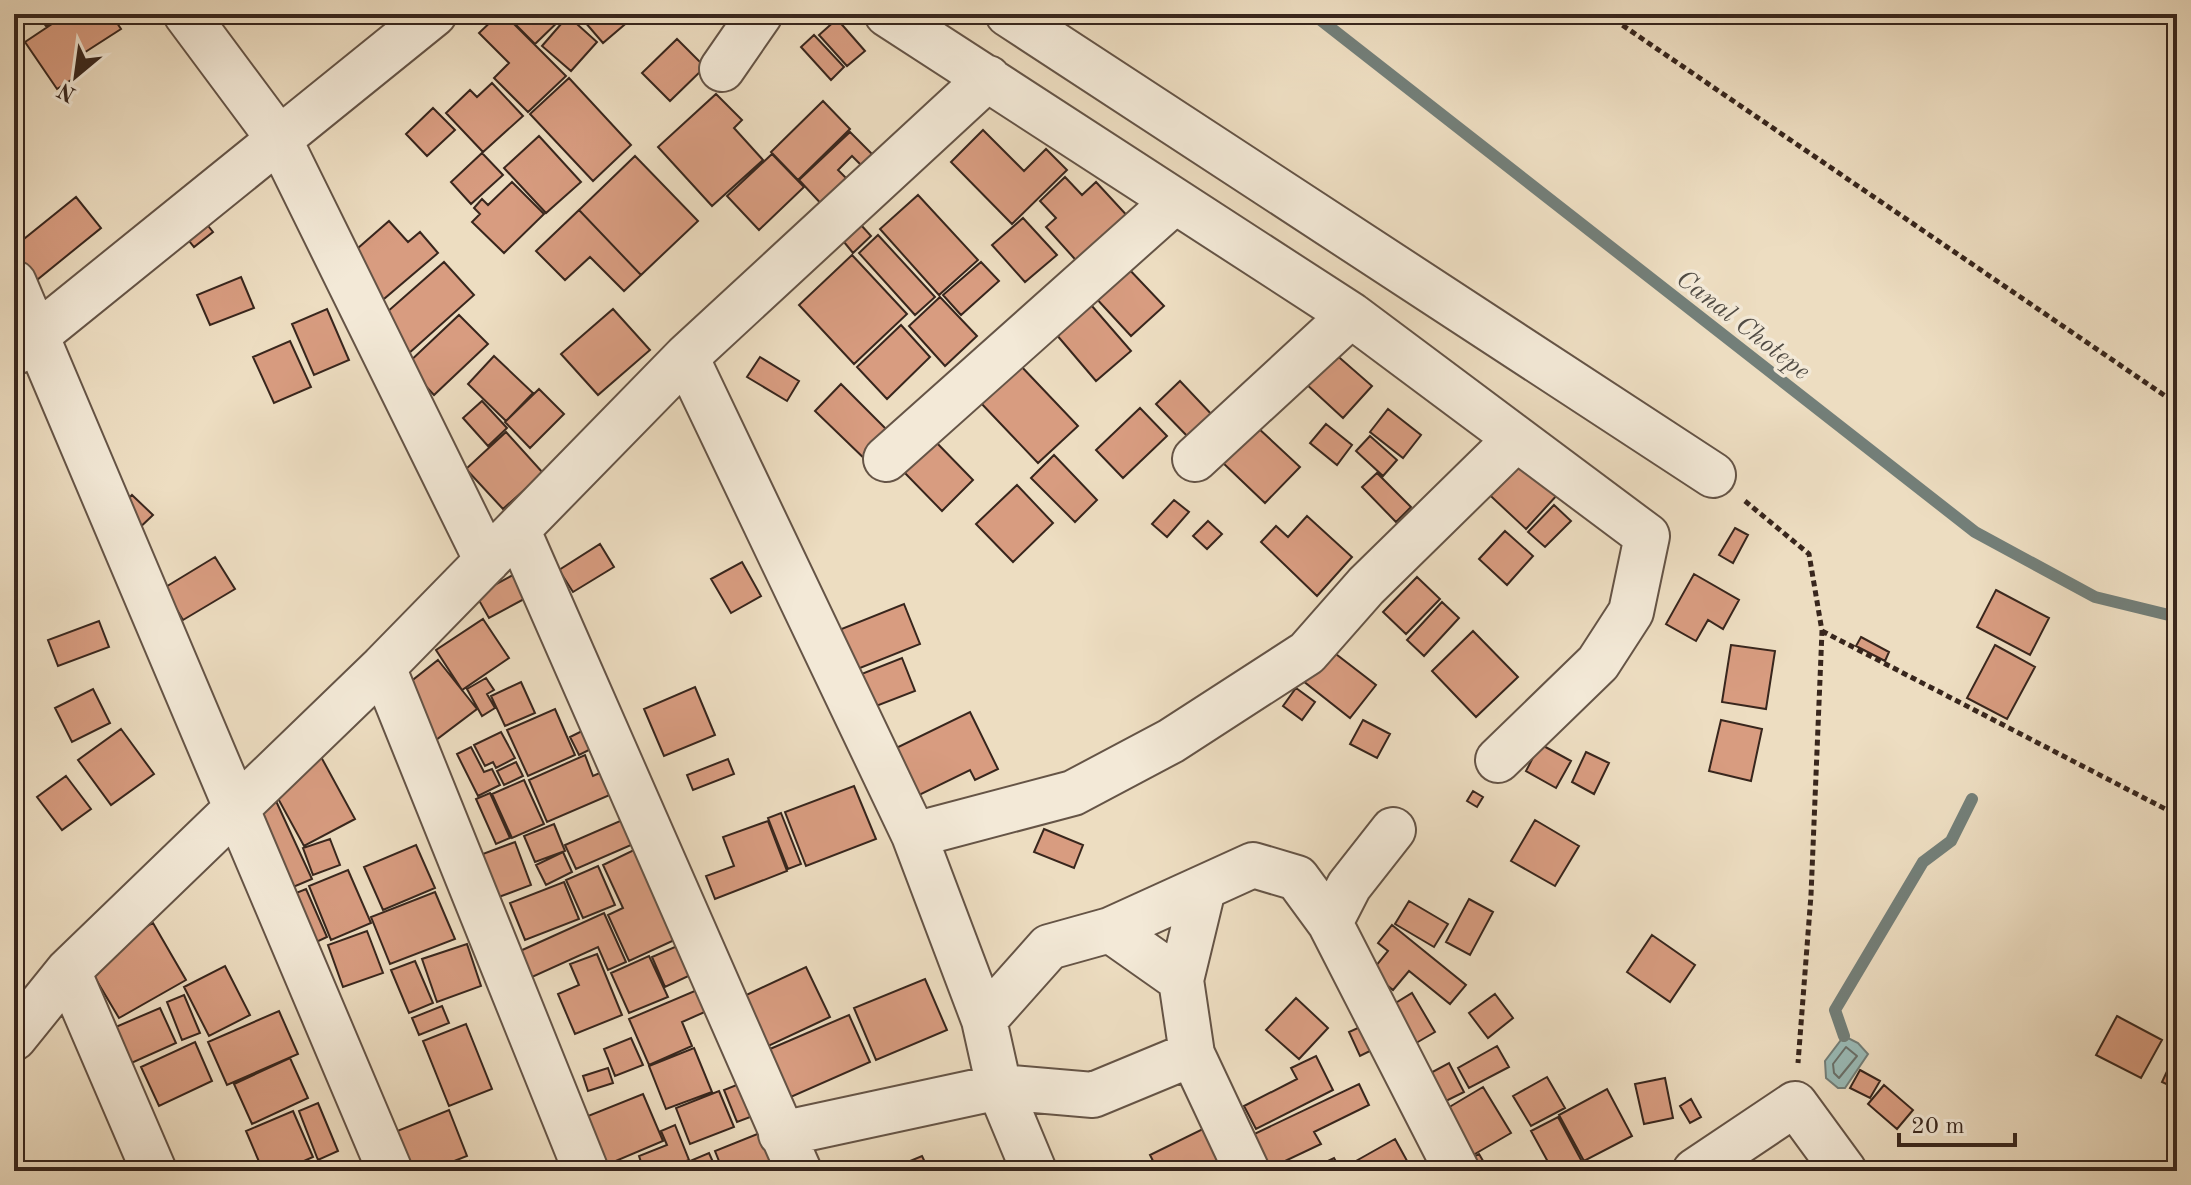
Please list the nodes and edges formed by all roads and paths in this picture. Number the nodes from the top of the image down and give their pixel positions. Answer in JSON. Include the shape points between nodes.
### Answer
{"nodes":[{"id":1,"x":186,"y":14,"type":"edge"},
{"id":2,"x":434,"y":14,"type":"edge"},
{"id":3,"x":760,"y":14,"type":"edge"},
{"id":4,"x":887,"y":14,"type":"edge"},
{"id":5,"x":1008,"y":14,"type":"edge"},
{"id":6,"x":1606,"y":14,"type":"edge"},
{"id":7,"x":722,"y":69,"type":"dead end"},
{"id":8,"x":988,"y":78,"type":"junction"},
{"id":9,"x":279,"y":139,"type":"junction"},
{"id":10,"x":1175,"y":201,"type":"junction"},
{"id":11,"x":14,"y":283,"type":"edge"},
{"id":12,"x":1351,"y":315,"type":"junction"},
{"id":13,"x":25,"y":345,"type":"edge"},
{"id":14,"x":686,"y":357,"type":"junction"},
{"id":15,"x":2177,"y":404,"type":"edge"},
{"id":16,"x":1516,"y":439,"type":"junction"},
{"id":17,"x":886,"y":459,"type":"dead end"},
{"id":18,"x":1195,"y":459,"type":"dead end"},
{"id":19,"x":1713,"y":475,"type":"joint"},
{"id":20,"x":518,"y":531,"type":"junction"},
{"id":21,"x":487,"y":561,"type":"junction"},
{"id":22,"x":1822,"y":631,"type":"junction"},
{"id":23,"x":383,"y":667,"type":"junction"},
{"id":24,"x":1498,"y":760,"type":"dead end"},
{"id":25,"x":236,"y":808,"type":"junction"},
{"id":26,"x":2177,"y":815,"type":"edge"},
{"id":27,"x":1393,"y":830,"type":"dead end"},
{"id":28,"x":914,"y":835,"type":"junction"},
{"id":29,"x":1203,"y":889,"type":"junction"},
{"id":30,"x":1330,"y":923,"type":"junction"},
{"id":31,"x":1110,"y":930,"type":"junction"},
{"id":32,"x":68,"y":971,"type":"junction"},
{"id":33,"x":1181,"y":980,"type":"junction"},
{"id":34,"x":984,"y":1020,"type":"junction"},
{"id":35,"x":14,"y":1038,"type":"edge"},
{"id":36,"x":1192,"y":1054,"type":"junction"},
{"id":37,"x":999,"y":1087,"type":"junction"},
{"id":38,"x":1795,"y":1104,"type":"junction"},
{"id":39,"x":790,"y":1152,"type":"edge"},
{"id":40,"x":154,"y":1171,"type":"edge"},
{"id":41,"x":390,"y":1171,"type":"edge"},
{"id":42,"x":586,"y":1171,"type":"edge"},
{"id":43,"x":1034,"y":1171,"type":"edge"},
{"id":44,"x":1247,"y":1171,"type":"edge"},
{"id":45,"x":1457,"y":1171,"type":"edge"},
{"id":46,"x":1695,"y":1171,"type":"edge"},
{"id":47,"x":1844,"y":1171,"type":"edge"}],
"edges":[{"from":1,"to":9,"type":"street"},
{"from":2,"to":9,"type":"street"},
{"from":3,"to":7,"type":"street"},
{"from":4,"to":8,"type":"street"},
{"from":5,"to":19,"type":"street"},
{"from":6,"to":15,"type":"path"},
{"from":8,"to":10,"type":"street"},
{"from":8,"to":14,"type":"street"},
{"from":9,"to":13,"type":"street"},
{"from":9,"to":21,"type":"street"},
{"from":10,"to":12,"type":"street"},
{"from":10,"to":17,"type":"street"},
{"from":11,"to":13,"type":"street"},
{"from":12,"to":16,"type":"street"},
{"from":12,"to":18,"type":"street"},
{"from":13,"to":25,"type":"street"},
{"from":14,"to":20,"type":"street"},
{"from":14,"to":28,"type":"street"},
{"from":16,"to":24,"type":"street","via":[[1647,536],[1631,612],[1598,663]]},
{"from":16,"to":28,"type":"street","via":[[1366,586],[1307,653],[1171,741],[1073,793]]},
{"from":19,"to":22,"type":"path","via":[[1809,554]]},
{"from":20,"to":21,"type":"street"},
{"from":20,"to":39,"type":"street"},
{"from":21,"to":23,"type":"street"},
{"from":22,"to":26,"type":"path"},
{"from":22,"to":38,"type":"path","via":[[1811,895]]},
{"from":23,"to":25,"type":"street"},
{"from":23,"to":42,"type":"street"},
{"from":25,"to":32,"type":"street"},
{"from":25,"to":41,"type":"street"},
{"from":27,"to":30,"type":"street","via":[[1349,886]]},
{"from":28,"to":34,"type":"street"},
{"from":29,"to":30,"type":"street","via":[[1253,865],[1297,878]]},
{"from":29,"to":31,"type":"street"},
{"from":29,"to":33,"type":"street"},
{"from":30,"to":45,"type":"street"},
{"from":31,"to":33,"type":"street"},
{"from":31,"to":34,"type":"street","via":[[1049,947]]},
{"from":32,"to":35,"type":"street"},
{"from":32,"to":40,"type":"street"},
{"from":33,"to":36,"type":"street"},
{"from":34,"to":37,"type":"street"},
{"from":36,"to":37,"type":"street","via":[[1093,1095]]},
{"from":36,"to":44,"type":"street"},
{"from":37,"to":39,"type":"street"},
{"from":37,"to":43,"type":"street"},
{"from":38,"to":46,"type":"street"},
{"from":38,"to":47,"type":"street"}]}
